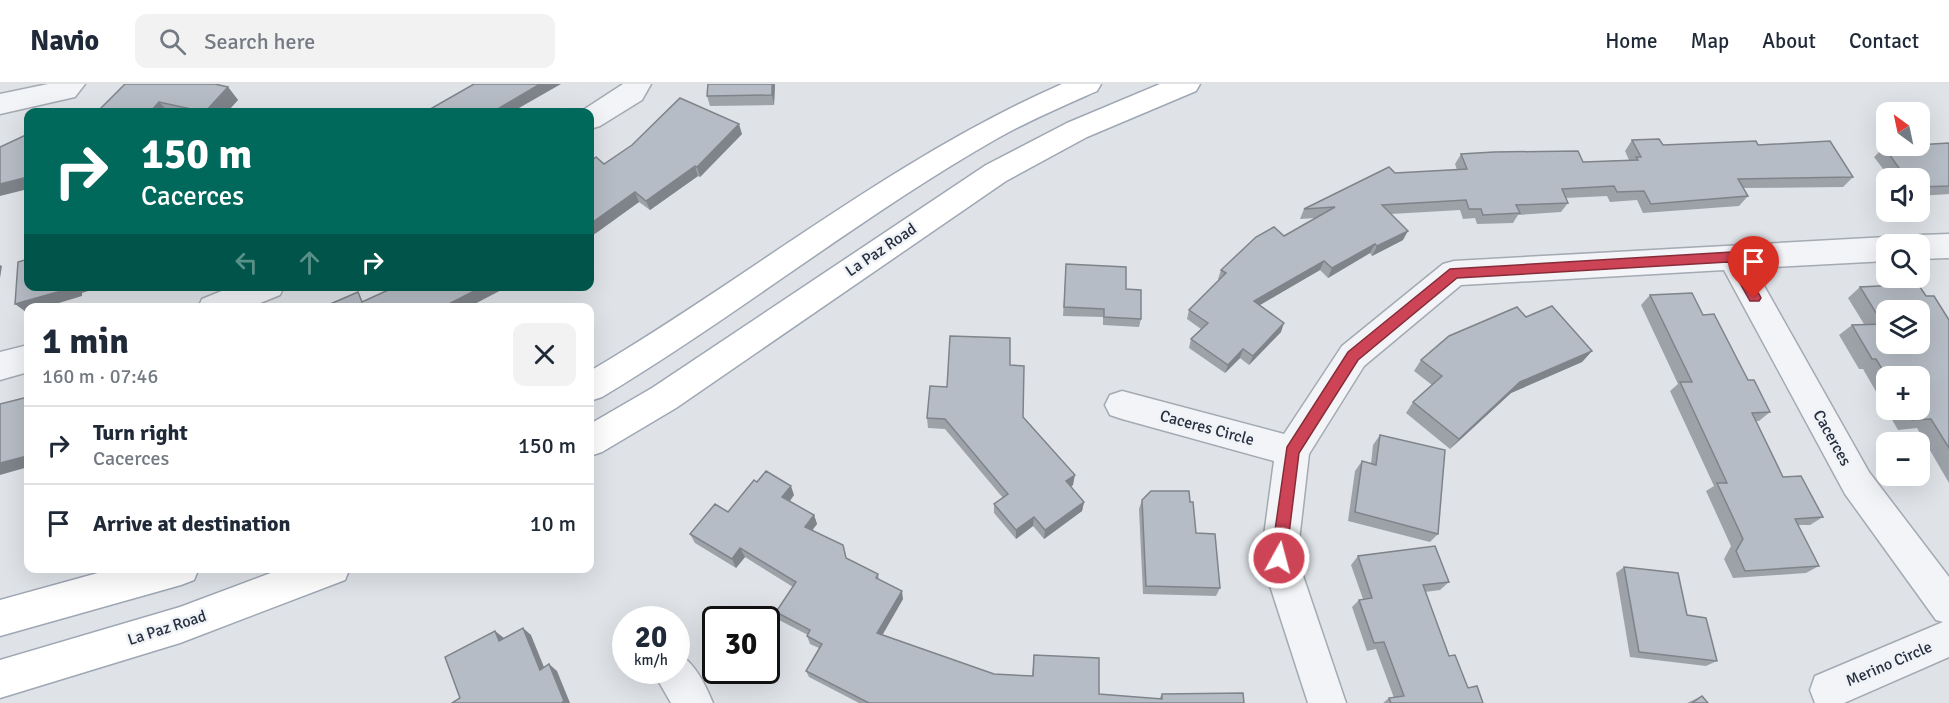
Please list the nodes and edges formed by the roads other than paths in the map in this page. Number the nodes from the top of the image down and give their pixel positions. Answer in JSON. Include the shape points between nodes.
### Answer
{"nodes":[{"id":1,"x":637,"y":84,"type":"edge"},
{"id":2,"x":1087,"y":84,"type":"edge"},
{"id":3,"x":1186,"y":84,"type":"edge"},
{"id":4,"x":68,"y":87,"type":"edge"},
{"id":5,"x":1152,"y":90,"type":"edge"},
{"id":6,"x":0,"y":104,"type":"edge"},
{"id":7,"x":594,"y":117,"type":"edge"},
{"id":8,"x":1949,"y":246,"type":"edge"},
{"id":9,"x":1930,"y":247,"type":"edge"},
{"id":10,"x":1876,"y":250,"type":"edge"},
{"id":11,"x":1732,"y":257,"type":"junction"},
{"id":12,"x":256,"y":291,"type":"edge"},
{"id":13,"x":226,"y":303,"type":"edge"},
{"id":14,"x":24,"y":360,"type":"edge"},
{"id":15,"x":0,"y":366,"type":"edge"},
{"id":16,"x":594,"y":385,"type":"edge"},
{"id":17,"x":1122,"y":405,"type":"dead end"},
{"id":18,"x":594,"y":439,"type":"edge"},
{"id":19,"x":1292,"y":451,"type":"junction"},
{"id":20,"x":163,"y":573,"type":"edge"},
{"id":21,"x":319,"y":573,"type":"edge"},
{"id":22,"x":1949,"y":607,"type":"edge"},
{"id":23,"x":0,"y":618,"type":"edge"},
{"id":24,"x":1949,"y":638,"type":"edge"},
{"id":25,"x":0,"y":679,"type":"edge"},
{"id":26,"x":681,"y":684,"type":"edge"},
{"id":27,"x":1829,"y":690,"type":"dead end"},
{"id":28,"x":694,"y":703,"type":"edge"},
{"id":29,"x":1327,"y":703,"type":"edge"}],
"edges":[{"from":1,"to":7,"type":"street","via":[[632,93]]},
{"from":2,"to":16,"type":"main road","via":[[974,139],[654,351]]},
{"from":3,"to":5,"type":"main road","name":"La Paz Road"},
{"from":4,"to":6,"type":"street"},
{"from":5,"to":18,"type":"main road","name":"La Paz Road","via":[[996,173],[664,398]]},
{"from":8,"to":9,"type":"street"},
{"from":10,"to":11,"type":"street"},
{"from":11,"to":19,"type":"street","via":[[1454,273],[1353,356]]},
{"from":11,"to":22,"type":"street","name":"Cacerces","via":[[1857,483]]},
{"from":12,"to":13,"type":"street"},
{"from":14,"to":15,"type":"street"},
{"from":17,"to":19,"type":"street","name":"Caceres Circle"},
{"from":19,"to":29,"type":"street","via":[[1279,558]]},
{"from":20,"to":23,"type":"main road"},
{"from":21,"to":25,"type":"main road","name":"La Paz Road","via":[[180,626]]},
{"from":24,"to":27,"type":"street","name":"Merino Circle"},
{"from":26,"to":28,"type":"street"}]}
